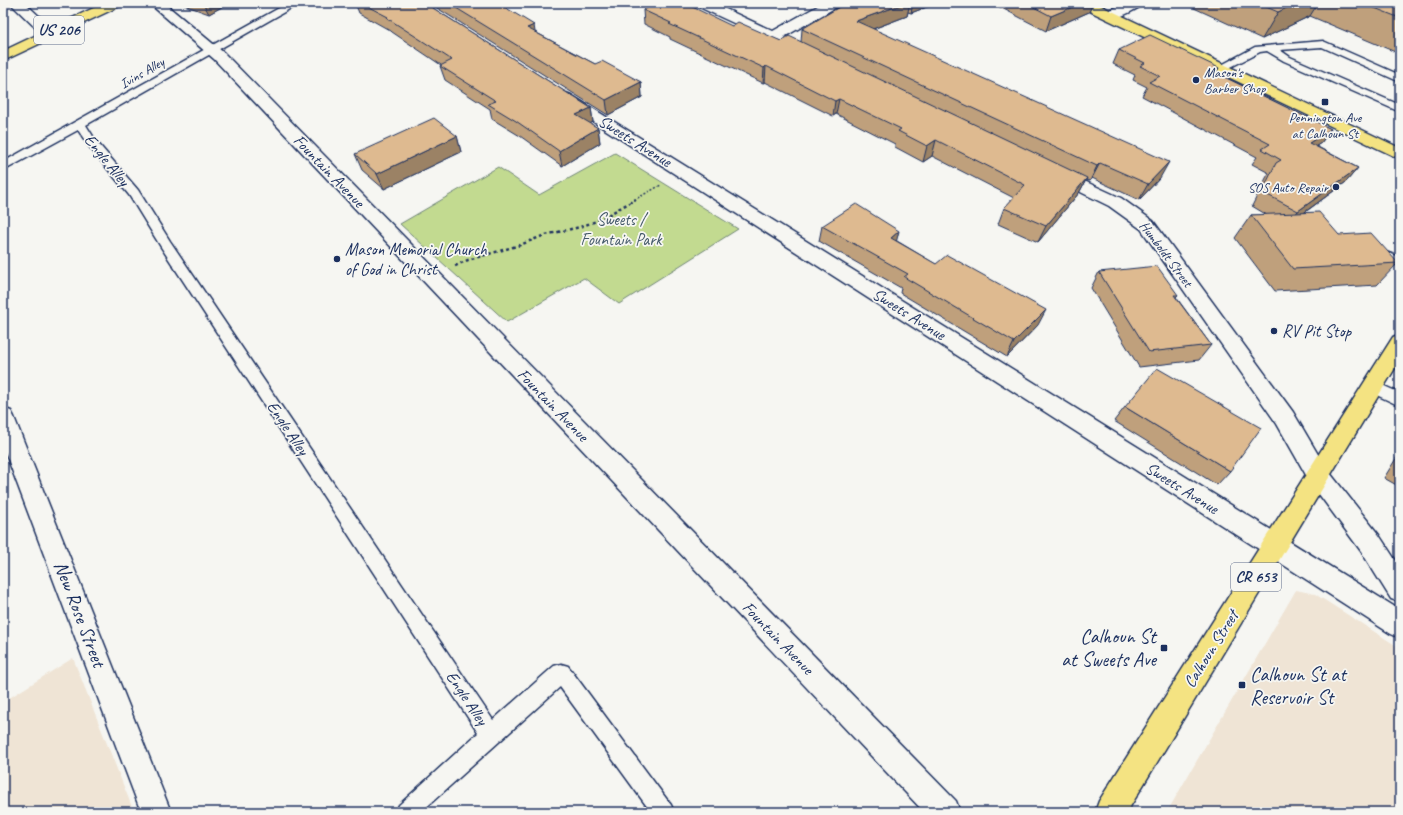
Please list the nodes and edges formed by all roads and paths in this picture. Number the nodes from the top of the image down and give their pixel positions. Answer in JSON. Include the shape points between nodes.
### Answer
{"nodes":[{"id":1,"x":17,"y":3,"type":"edge"},
{"id":2,"x":115,"y":3,"type":"edge"},
{"id":3,"x":156,"y":3,"type":"edge"},
{"id":4,"x":295,"y":3,"type":"edge"},
{"id":5,"x":702,"y":3,"type":"edge"},
{"id":6,"x":833,"y":3,"type":"edge"},
{"id":7,"x":1084,"y":3,"type":"edge"},
{"id":8,"x":1137,"y":3,"type":"edge"},
{"id":9,"x":1110,"y":15,"type":"junction"},
{"id":10,"x":50,"y":34,"type":"junction"},
{"id":11,"x":773,"y":36,"type":"junction"},
{"id":12,"x":1269,"y":48,"type":"junction"},
{"id":13,"x":211,"y":49,"type":"junction"},
{"id":14,"x":3,"y":57,"type":"edge"},
{"id":15,"x":823,"y":61,"type":"edge"},
{"id":16,"x":1221,"y":68,"type":"junction"},
{"id":17,"x":1400,"y":79,"type":"edge"},
{"id":18,"x":554,"y":90,"type":"edge"},
{"id":19,"x":1400,"y":109,"type":"edge"},
{"id":20,"x":80,"y":125,"type":"junction"},
{"id":21,"x":1400,"y":154,"type":"edge"},
{"id":22,"x":3,"y":167,"type":"edge"},
{"id":23,"x":1043,"y":167,"type":"edge"},
{"id":24,"x":684,"y":172,"type":"junction"},
{"id":25,"x":1366,"y":248,"type":"edge"},
{"id":26,"x":1400,"y":262,"type":"edge"},
{"id":27,"x":431,"y":277,"type":"junction"},
{"id":28,"x":1400,"y":342,"type":"edge"},
{"id":29,"x":1373,"y":386,"type":"junction"},
{"id":30,"x":1400,"y":400,"type":"edge"},
{"id":31,"x":3,"y":417,"type":"edge"},
{"id":32,"x":1318,"y":475,"type":"junction"},
{"id":33,"x":1275,"y":546,"type":"junction"},
{"id":34,"x":1400,"y":590,"type":"edge"},
{"id":35,"x":1400,"y":625,"type":"edge"},
{"id":36,"x":492,"y":735,"type":"junction"},
{"id":37,"x":156,"y":812,"type":"edge"},
{"id":38,"x":406,"y":812,"type":"edge"},
{"id":39,"x":664,"y":812,"type":"edge"},
{"id":40,"x":945,"y":812,"type":"edge"},
{"id":41,"x":1110,"y":812,"type":"edge"}],
"edges":[{"from":1,"to":10,"type":"street"},
{"from":2,"to":10,"type":"main road","number":"US 206"},
{"from":3,"to":13,"type":"street","name":"Fountain Avenue"},
{"from":4,"to":13,"type":"lane","name":"Ivins Alley"},
{"from":5,"to":11,"type":"street"},
{"from":6,"to":11,"type":"street"},
{"from":7,"to":9,"type":"main road"},
{"from":8,"to":9,"type":"street"},
{"from":9,"to":16,"type":"main road"},
{"from":10,"to":14,"type":"main road","number":"US 206"},
{"from":11,"to":15,"type":"street"},
{"from":12,"to":16,"type":"lane","via":[[1258,48]]},
{"from":12,"to":17,"type":"lane","via":[[1323,44]]},
{"from":12,"to":19,"type":"lane","via":[[1287,59]]},
{"from":13,"to":20,"type":"lane","name":"Ivins Alley"},
{"from":13,"to":27,"type":"street","name":"Fountain Avenue"},
{"from":16,"to":21,"type":"main road"},
{"from":18,"to":24,"type":"street","name":"Sweets Avenue"},
{"from":20,"to":22,"type":"lane","name":"Ivins Alley"},
{"from":20,"to":36,"type":"lane","name":"Engle Alley","via":[[134,193]]},
{"from":23,"to":32,"type":"street","name":"Humboldt Street","via":[[1113,201],[1146,225],[1285,418]]},
{"from":24,"to":27,"type":"path","via":[[599,220],[468,260]]},
{"from":24,"to":33,"type":"street","name":"Sweets Avenue"},
{"from":25,"to":26,"type":"lane"},
{"from":27,"to":40,"type":"street","name":"Fountain Avenue"},
{"from":28,"to":29,"type":"main road","name":"Calhoun Street","number":"CR 653"},
{"from":29,"to":30,"type":"lane"},
{"from":29,"to":32,"type":"main road","name":"Calhoun Street","number":"CR 653"},
{"from":31,"to":37,"type":"street","name":"New Rose Street"},
{"from":32,"to":33,"type":"main road","name":"Calhoun Street","number":"CR 653"},
{"from":32,"to":34,"type":"street","name":"Humboldt Street","via":[[1370,543]]},
{"from":33,"to":35,"type":"street","name":"Sweets Avenue"},
{"from":33,"to":41,"type":"main road","name":"Calhoun Street","number":"CR 653"},
{"from":36,"to":38,"type":"lane","name":"Engle Alley"},
{"from":36,"to":39,"type":"lane","name":"Engle Alley","via":[[561,674]]}]}
